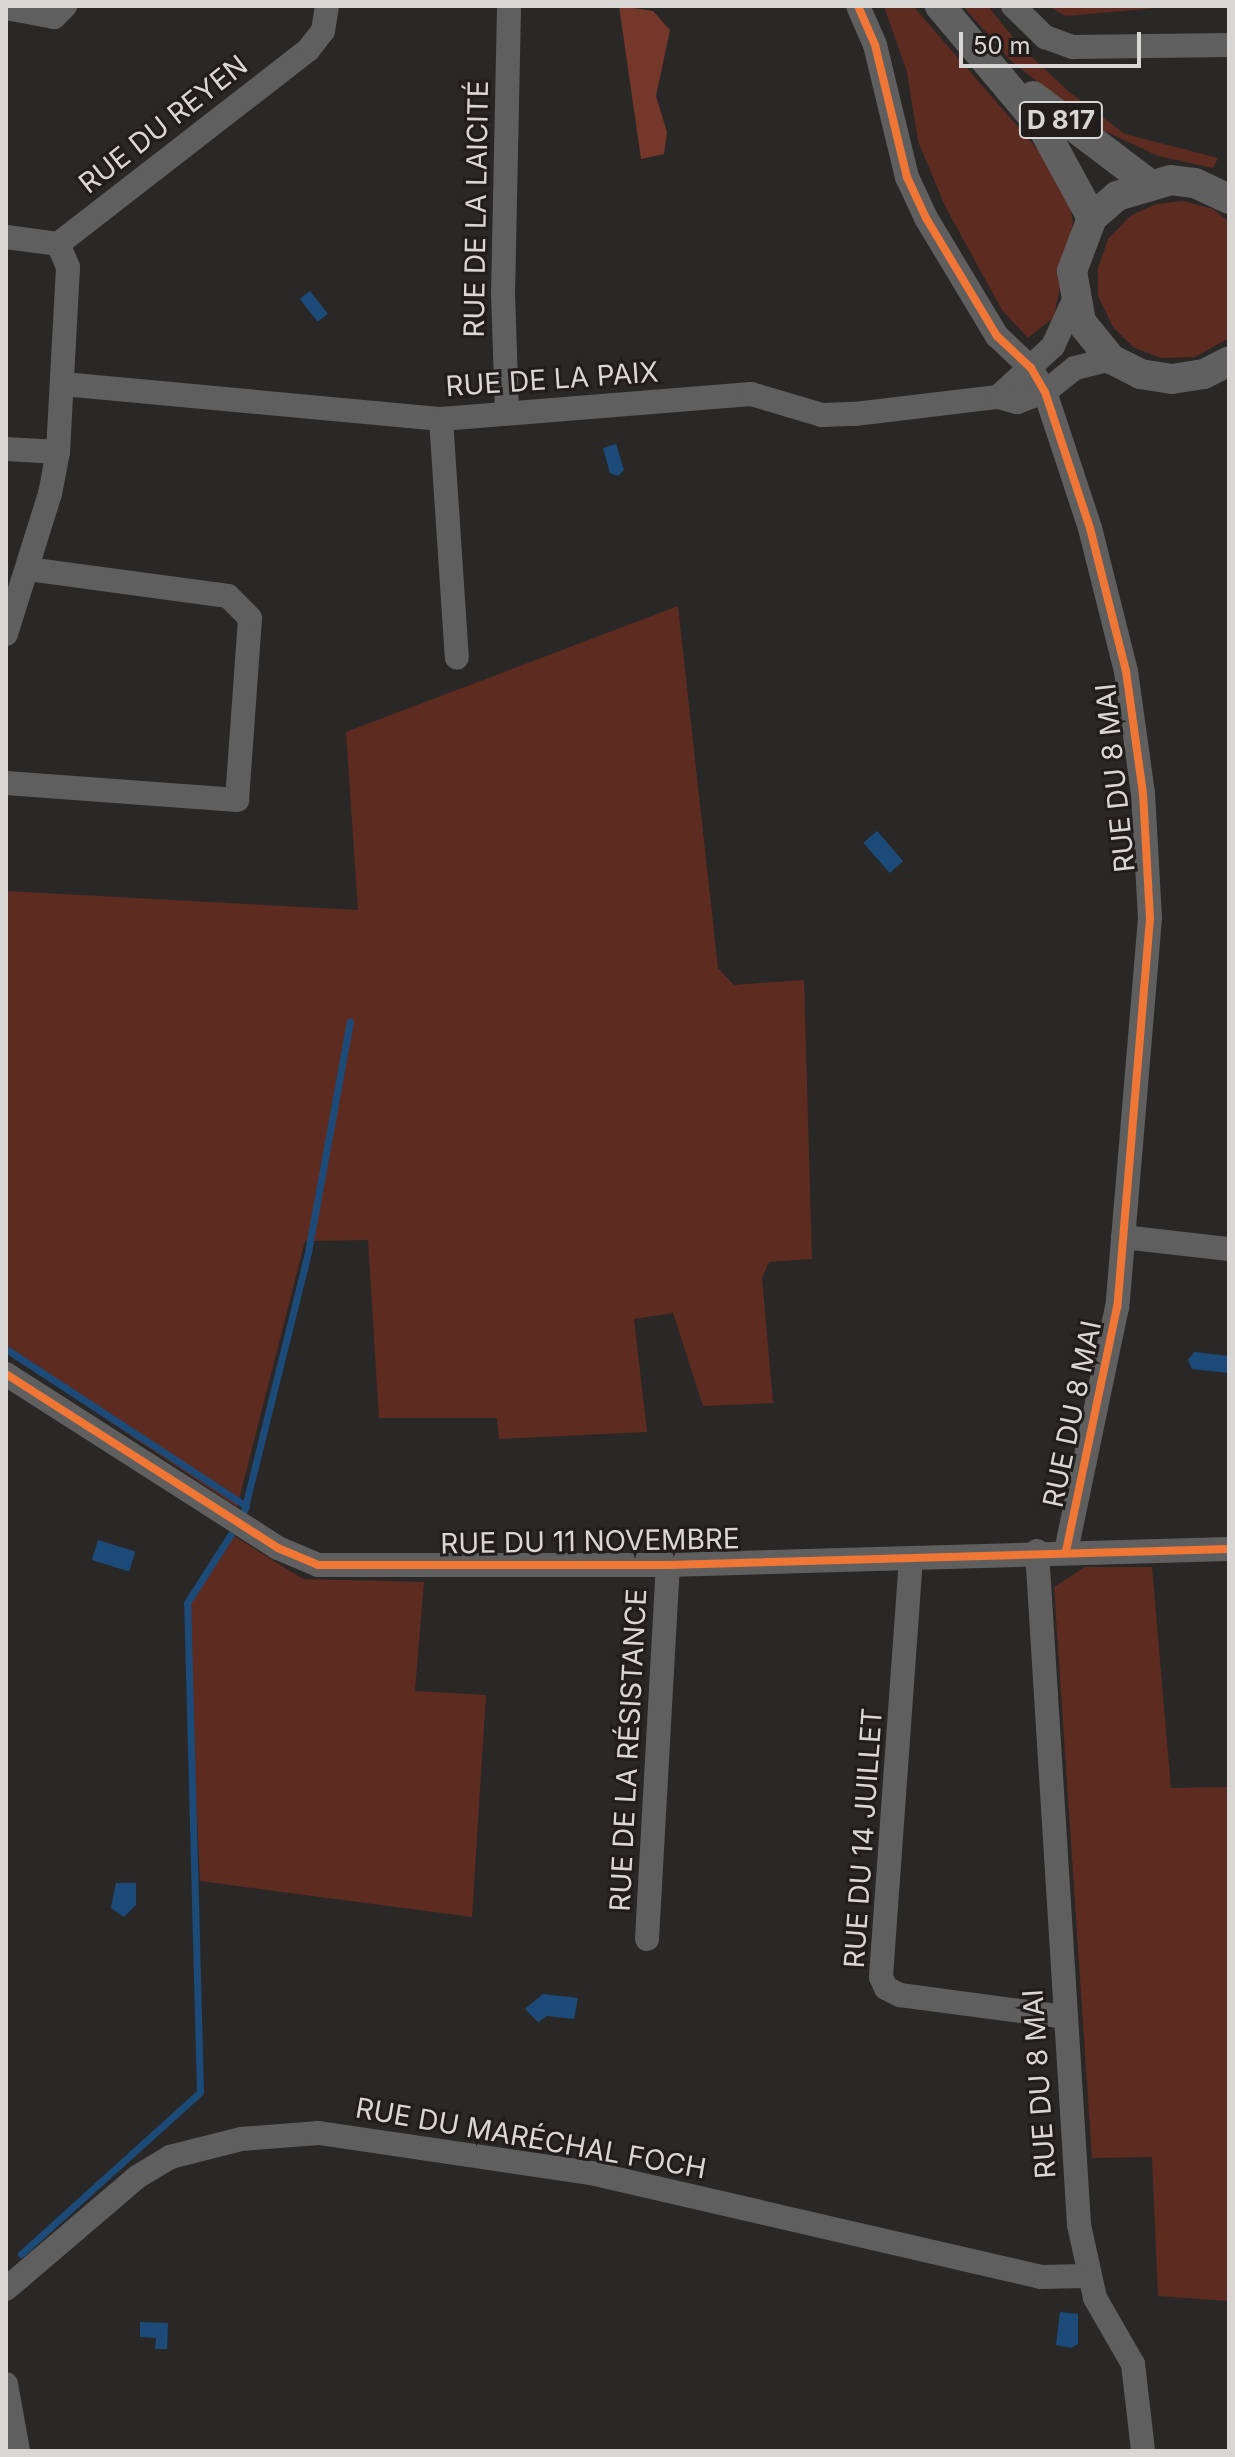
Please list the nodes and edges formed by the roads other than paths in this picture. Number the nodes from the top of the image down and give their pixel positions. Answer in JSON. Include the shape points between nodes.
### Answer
{"nodes":[{"id":1,"x":65,"y":6,"type":"edge"},
{"id":2,"x":327,"y":6,"type":"edge"},
{"id":3,"x":509,"y":6,"type":"edge"},
{"id":4,"x":858,"y":6,"type":"edge"},
{"id":5,"x":940,"y":6,"type":"edge"},
{"id":6,"x":1013,"y":6,"type":"edge"},
{"id":7,"x":6,"y":8,"type":"edge"},
{"id":8,"x":1229,"y":45,"type":"edge"},
{"id":9,"x":979,"y":51,"type":"junction"},
{"id":10,"x":1148,"y":183,"type":"junction"},
{"id":11,"x":1225,"y":192,"type":"edge"},
{"id":12,"x":1092,"y":218,"type":"junction"},
{"id":13,"x":6,"y":237,"type":"edge"},
{"id":14,"x":58,"y":244,"type":"junction"},
{"id":15,"x":1074,"y":300,"type":"junction"},
{"id":16,"x":1111,"y":359,"type":"junction"},
{"id":17,"x":1031,"y":368,"type":"junction"},
{"id":18,"x":1221,"y":375,"type":"edge"},
{"id":19,"x":63,"y":384,"type":"junction"},
{"id":20,"x":1045,"y":392,"type":"junction"},
{"id":21,"x":998,"y":397,"type":"junction"},
{"id":22,"x":507,"y":413,"type":"junction"},
{"id":23,"x":441,"y":419,"type":"junction"},
{"id":24,"x":6,"y":449,"type":"edge"},
{"id":25,"x":58,"y":452,"type":"junction"},
{"id":26,"x":29,"y":569,"type":"junction"},
{"id":27,"x":6,"y":634,"type":"edge"},
{"id":28,"x":457,"y":657,"type":"dead end"},
{"id":29,"x":6,"y":783,"type":"edge"},
{"id":30,"x":1123,"y":1237,"type":"junction"},
{"id":31,"x":1229,"y":1249,"type":"edge"},
{"id":32,"x":6,"y":1374,"type":"edge"},
{"id":33,"x":1229,"y":1549,"type":"edge"},
{"id":34,"x":1037,"y":1551,"type":"junction"},
{"id":35,"x":1066,"y":1551,"type":"junction"},
{"id":36,"x":911,"y":1558,"type":"junction"},
{"id":37,"x":668,"y":1565,"type":"junction"},
{"id":38,"x":647,"y":1939,"type":"dead end"},
{"id":39,"x":1064,"y":2017,"type":"junction"},
{"id":40,"x":1087,"y":2276,"type":"junction"},
{"id":41,"x":6,"y":2289,"type":"edge"},
{"id":42,"x":6,"y":2384,"type":"edge"},
{"id":43,"x":18,"y":2451,"type":"edge"},
{"id":44,"x":1143,"y":2451,"type":"edge"}],
"edges":[{"from":1,"to":7,"type":"street","via":[[54,17]]},
{"from":2,"to":14,"type":"street","name":"RUE DU REYEN","via":[[323,31],[308,50]]},
{"from":3,"to":22,"type":"street","name":"RUE DE LA LAICITÉ","via":[[503,295]]},
{"from":4,"to":17,"type":"street","name":"RUE DU 8 MAI","via":[[875,45],[907,177],[926,218],[997,336]]},
{"from":5,"to":9,"type":"main road","number":"D 817"},
{"from":6,"to":8,"type":"street","via":[[1045,37],[1073,47]]},
{"from":9,"to":10,"type":"main road","number":"D 817","via":[[1079,135]]},
{"from":9,"to":12,"type":"main road","number":"D 817","via":[[1044,130]]},
{"from":10,"to":11,"type":"main road","via":[[1194,183]]},
{"from":10,"to":12,"type":"main road","via":[[1117,196]]},
{"from":12,"to":15,"type":"main road","via":[[1075,257]]},
{"from":13,"to":14,"type":"street"},
{"from":14,"to":19,"type":"street","via":[[68,267]]},
{"from":15,"to":16,"type":"main road","via":[[1094,342]]},
{"from":15,"to":17,"type":"street","via":[[1053,346]]},
{"from":16,"to":18,"type":"main road","via":[[1161,378]]},
{"from":16,"to":20,"type":"street","via":[[1075,368]]},
{"from":17,"to":20,"type":"street","name":"RUE DU 8 MAI"},
{"from":17,"to":21,"type":"street"},
{"from":19,"to":23,"type":"street","name":"RUE DE LA PAIX"},
{"from":19,"to":25,"type":"street"},
{"from":20,"to":21,"type":"street","name":"RUE DE LA PAIX","via":[[1017,402]]},
{"from":20,"to":30,"type":"street","name":"RUE DU 8 MAI","via":[[1090,528],[1126,671],[1149,857],[1150,918]]},
{"from":21,"to":22,"type":"street","name":"RUE DE LA PAIX","via":[[822,415],[751,394]]},
{"from":22,"to":23,"type":"street","name":"RUE DE LA PAIX"},
{"from":23,"to":28,"type":"street"},
{"from":24,"to":25,"type":"street"},
{"from":25,"to":26,"type":"street"},
{"from":26,"to":27,"type":"street"},
{"from":26,"to":29,"type":"street","via":[[228,596],[250,618],[237,800]]},
{"from":30,"to":31,"type":"street"},
{"from":30,"to":35,"type":"street","name":"RUE DU 8 MAI","via":[[1117,1307]]},
{"from":32,"to":37,"type":"street","name":"RUE DU 11 NOVEMBRE","via":[[278,1548],[318,1565]]},
{"from":33,"to":35,"type":"street","name":"RUE DU 11 NOVEMBRE"},
{"from":34,"to":35,"type":"street","name":"RUE DU 11 NOVEMBRE"},
{"from":34,"to":36,"type":"street","name":"RUE DU 11 NOVEMBRE"},
{"from":34,"to":39,"type":"street","name":"RUE DU 8 MAI"},
{"from":36,"to":37,"type":"street","name":"RUE DU 11 NOVEMBRE"},
{"from":36,"to":39,"type":"street","name":"RUE DU 14 JUILLET","via":[[881,1977],[886,1988],[900,1995]]},
{"from":37,"to":38,"type":"street","name":"RUE DE LA RÉSISTANCE"},
{"from":39,"to":40,"type":"street","name":"RUE DU 8 MAI"},
{"from":40,"to":41,"type":"street","name":"RUE DU MARÉCHAL FOCH","via":[[1040,2277],[591,2173],[319,2133],[241,2139],[170,2157],[137,2177]]},
{"from":40,"to":44,"type":"street","via":[[1133,2364]]},
{"from":42,"to":43,"type":"street"}]}
